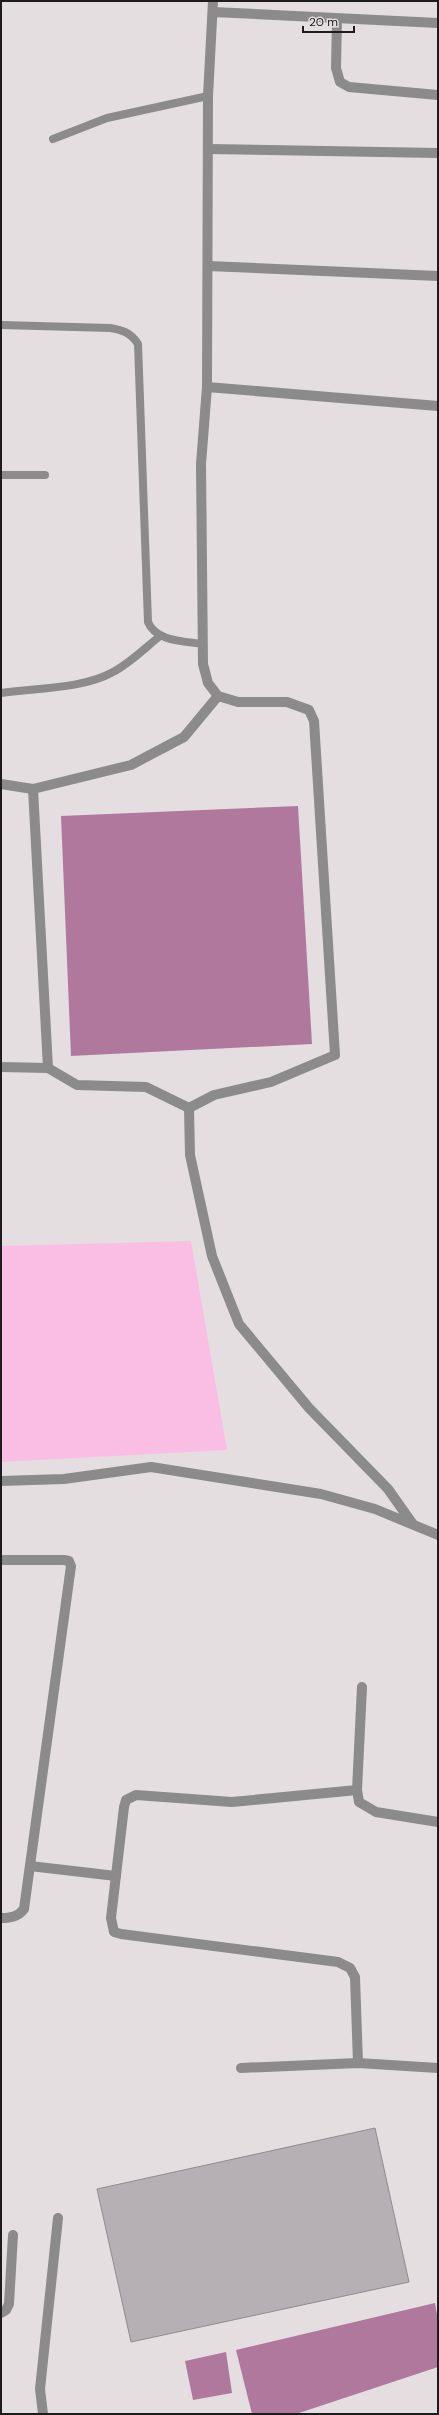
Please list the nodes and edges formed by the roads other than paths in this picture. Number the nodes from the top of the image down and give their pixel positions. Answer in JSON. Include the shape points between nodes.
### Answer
{"nodes":[{"id":1,"x":213,"y":1,"type":"edge"},
{"id":2,"x":213,"y":12,"type":"junction"},
{"id":3,"x":337,"y":19,"type":"junction"},
{"id":4,"x":438,"y":23,"type":"edge"},
{"id":5,"x":438,"y":95,"type":"edge"},
{"id":6,"x":208,"y":96,"type":"junction"},
{"id":7,"x":54,"y":139,"type":"dead end"},
{"id":8,"x":209,"y":149,"type":"junction"},
{"id":9,"x":438,"y":153,"type":"edge"},
{"id":10,"x":208,"y":266,"type":"junction"},
{"id":11,"x":438,"y":276,"type":"edge"},
{"id":12,"x":1,"y":325,"type":"edge"},
{"id":13,"x":207,"y":387,"type":"junction"},
{"id":14,"x":438,"y":406,"type":"edge"},
{"id":15,"x":1,"y":475,"type":"edge"},
{"id":16,"x":45,"y":475,"type":"dead end"},
{"id":17,"x":160,"y":636,"type":"junction"},
{"id":18,"x":203,"y":644,"type":"junction"},
{"id":19,"x":1,"y":693,"type":"edge"},
{"id":20,"x":218,"y":696,"type":"junction"},
{"id":21,"x":1,"y":784,"type":"edge"},
{"id":22,"x":33,"y":789,"type":"junction"},
{"id":23,"x":1,"y":1067,"type":"edge"},
{"id":24,"x":48,"y":1068,"type":"junction"},
{"id":25,"x":189,"y":1108,"type":"junction"},
{"id":26,"x":1,"y":1481,"type":"edge"},
{"id":27,"x":412,"y":1523,"type":"junction"},
{"id":28,"x":438,"y":1535,"type":"edge"},
{"id":29,"x":1,"y":1560,"type":"edge"},
{"id":30,"x":362,"y":1687,"type":"dead end"},
{"id":31,"x":357,"y":1790,"type":"junction"},
{"id":32,"x":438,"y":1822,"type":"edge"},
{"id":33,"x":30,"y":1866,"type":"junction"},
{"id":34,"x":116,"y":1876,"type":"junction"},
{"id":35,"x":1,"y":1918,"type":"edge"},
{"id":36,"x":358,"y":2063,"type":"junction"},
{"id":37,"x":241,"y":2068,"type":"dead end"},
{"id":38,"x":438,"y":2068,"type":"edge"},
{"id":39,"x":58,"y":2218,"type":"dead end"},
{"id":40,"x":13,"y":2235,"type":"dead end"},
{"id":41,"x":1,"y":2313,"type":"edge"},
{"id":42,"x":43,"y":2414,"type":"edge"}],
"edges":[{"from":1,"to":2,"type":"street"},
{"from":2,"to":3,"type":"street"},
{"from":2,"to":6,"type":"street"},
{"from":3,"to":4,"type":"street"},
{"from":3,"to":5,"type":"street","via":[[336,68],[340,82],[349,87]]},
{"from":6,"to":7,"type":"lane","via":[[107,118]]},
{"from":6,"to":8,"type":"street"},
{"from":8,"to":9,"type":"street"},
{"from":8,"to":10,"type":"street"},
{"from":10,"to":11,"type":"street"},
{"from":10,"to":13,"type":"street"},
{"from":12,"to":17,"type":"lane","via":[[110,328],[123,330],[138,344],[146,609],[151,629]]},
{"from":13,"to":14,"type":"street"},
{"from":13,"to":18,"type":"street","via":[[201,464]]},
{"from":15,"to":16,"type":"lane"},
{"from":17,"to":18,"type":"lane"},
{"from":17,"to":19,"type":"lane","via":[[115,672],[103,678]]},
{"from":18,"to":20,"type":"street","via":[[203,664],[208,683]]},
{"from":20,"to":22,"type":"street","via":[[184,737],[131,765]]},
{"from":20,"to":25,"type":"street","via":[[238,702],[287,702],[309,710],[314,721],[335,1055],[271,1082],[214,1095]]},
{"from":21,"to":22,"type":"street"},
{"from":22,"to":24,"type":"street"},
{"from":23,"to":24,"type":"street"},
{"from":24,"to":25,"type":"street","via":[[77,1085],[146,1087]]},
{"from":25,"to":27,"type":"street","via":[[190,1155],[212,1256],[239,1324],[309,1408],[388,1489]]},
{"from":26,"to":27,"type":"street","via":[[64,1479],[150,1467],[321,1494],[375,1509]]},
{"from":27,"to":28,"type":"street"},
{"from":29,"to":33,"type":"street","via":[[64,1560],[69,1561],[71,1566]]},
{"from":30,"to":31,"type":"street"},
{"from":31,"to":32,"type":"street","via":[[359,1802],[376,1812]]},
{"from":31,"to":34,"type":"street","via":[[232,1802],[136,1796],[129,1798],[124,1807]]},
{"from":33,"to":34,"type":"street"},
{"from":33,"to":35,"type":"street","via":[[24,1909],[14,1917]]},
{"from":34,"to":36,"type":"street","via":[[111,1918],[114,1932],[338,1962],[350,1968],[355,1977]]},
{"from":36,"to":37,"type":"street"},
{"from":36,"to":38,"type":"street"},
{"from":39,"to":42,"type":"street","via":[[40,2389]]},
{"from":40,"to":41,"type":"street","via":[[9,2304]]}]}
